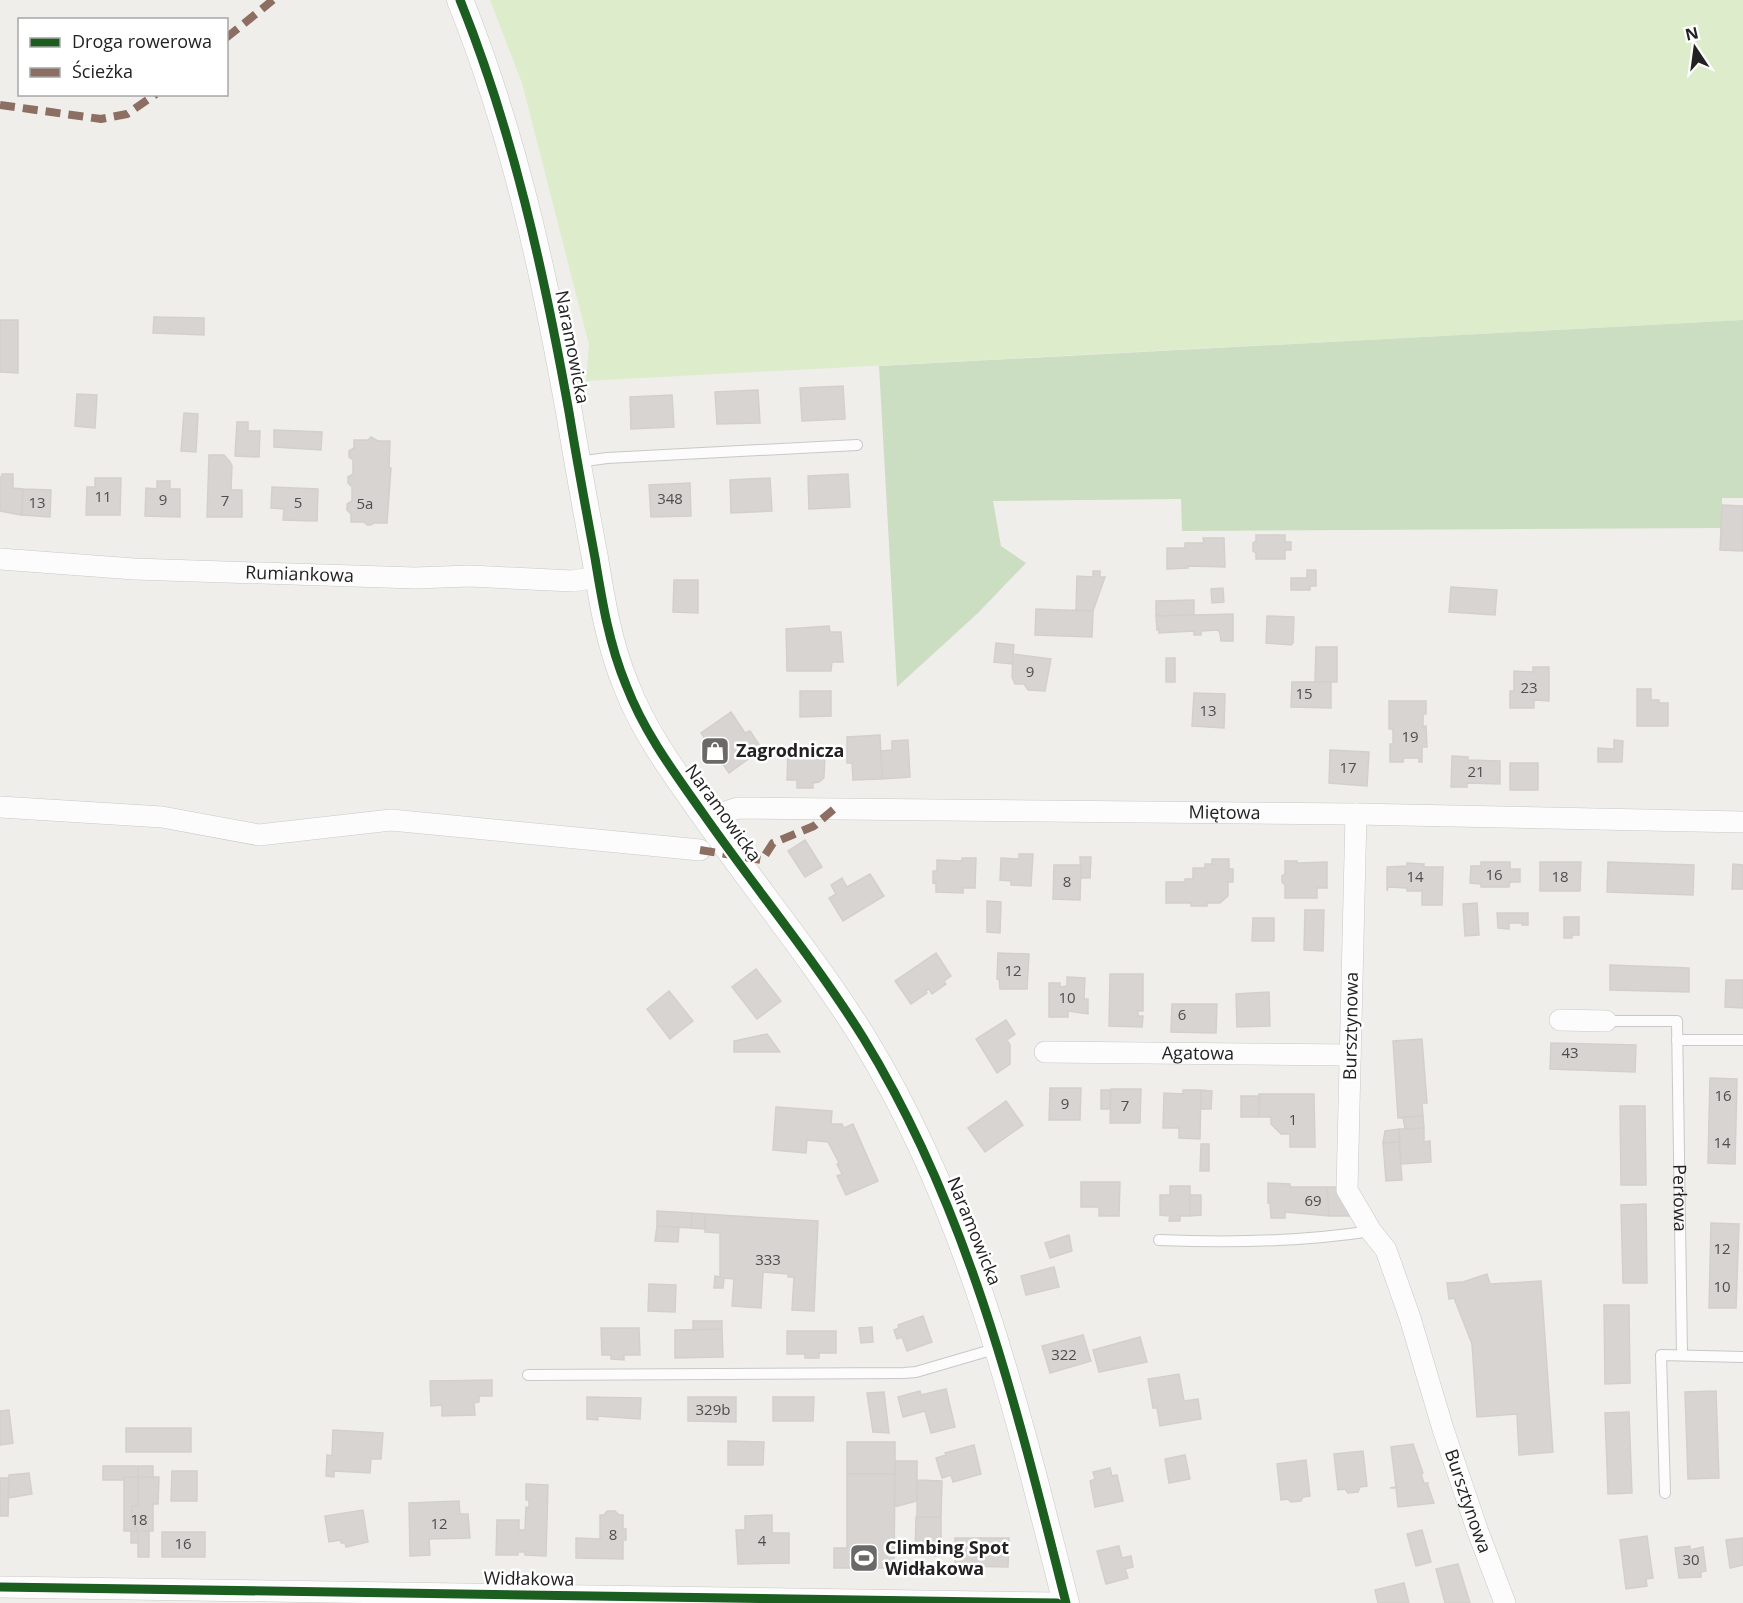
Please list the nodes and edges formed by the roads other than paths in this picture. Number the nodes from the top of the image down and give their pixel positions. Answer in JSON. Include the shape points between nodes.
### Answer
{"nodes":[{"id":1,"x":460,"y":0,"type":"edge"},
{"id":2,"x":857,"y":445,"type":"dead end"},
{"id":3,"x":577,"y":462,"type":"junction"},
{"id":4,"x":0,"y":559,"type":"edge"},
{"id":5,"x":598,"y":577,"type":"junction"},
{"id":6,"x":0,"y":807,"type":"edge"},
{"id":7,"x":1356,"y":814,"type":"junction"},
{"id":8,"x":709,"y":822,"type":"junction"},
{"id":9,"x":1743,"y":822,"type":"edge"},
{"id":10,"x":700,"y":850,"type":"dead end"},
{"id":11,"x":1560,"y":1020,"type":"dead end"},
{"id":12,"x":1606,"y":1021,"type":"joint"},
{"id":13,"x":1677,"y":1040,"type":"junction"},
{"id":14,"x":1743,"y":1040,"type":"edge"},
{"id":15,"x":1045,"y":1052,"type":"dead end"},
{"id":16,"x":1350,"y":1055,"type":"junction"},
{"id":17,"x":1371,"y":1232,"type":"junction"},
{"id":18,"x":1159,"y":1240,"type":"dead end"},
{"id":19,"x":999,"y":1348,"type":"junction"},
{"id":20,"x":1682,"y":1355,"type":"junction"},
{"id":21,"x":1743,"y":1357,"type":"edge"},
{"id":22,"x":528,"y":1375,"type":"dead end"},
{"id":23,"x":1665,"y":1493,"type":"dead end"},
{"id":24,"x":0,"y":1587,"type":"edge"},
{"id":25,"x":121,"y":1596,"type":"edge"},
{"id":26,"x":1057,"y":1603,"type":"edge"},
{"id":27,"x":1066,"y":1603,"type":"edge"},
{"id":28,"x":1505,"y":1603,"type":"edge"}],
"edges":[{"from":1,"to":3,"type":"street","name":"Naramowicka","via":[[498,108],[520,186]]},
{"from":2,"to":3,"type":"lane"},
{"from":3,"to":5,"type":"street","name":"Naramowicka"},
{"from":4,"to":5,"type":"street","name":"Rumiankowa","via":[[134,569],[415,578],[470,576],[572,581]]},
{"from":5,"to":8,"type":"street","name":"Naramowicka","via":[[612,644],[632,699],[655,744]]},
{"from":6,"to":10,"type":"street","via":[[162,817],[259,835],[391,820]]},
{"from":7,"to":8,"type":"street","name":"Miętowa","via":[[738,808]]},
{"from":7,"to":9,"type":"street","name":"Miętowa"},
{"from":7,"to":16,"type":"street","name":"Bursztynowa"},
{"from":8,"to":19,"type":"street","name":"Naramowicka","via":[[819,972],[893,1089],[954,1222]]},
{"from":11,"to":12,"type":"street","name":"Perłowa"},
{"from":12,"to":13,"type":"lane","name":"Perłowa","via":[[1677,1021]]},
{"from":13,"to":14,"type":"lane"},
{"from":13,"to":20,"type":"lane","name":"Perłowa"},
{"from":15,"to":16,"type":"street","name":"Agatowa"},
{"from":16,"to":17,"type":"street","name":"Bursztynowa","via":[[1347,1190]]},
{"from":17,"to":18,"type":"lane","via":[[1330,1238]]},
{"from":17,"to":28,"type":"street","name":"Bursztynowa","via":[[1386,1250],[1443,1429]]},
{"from":19,"to":22,"type":"lane","via":[[904,1373]]},
{"from":19,"to":27,"type":"street","name":"Naramowicka"},
{"from":20,"to":21,"type":"lane"},
{"from":20,"to":23,"type":"lane","via":[[1661,1355]]},
{"from":24,"to":25,"type":"street","name":"Widłakowa"},
{"from":25,"to":26,"type":"street","name":"Widłakowa"}]}
